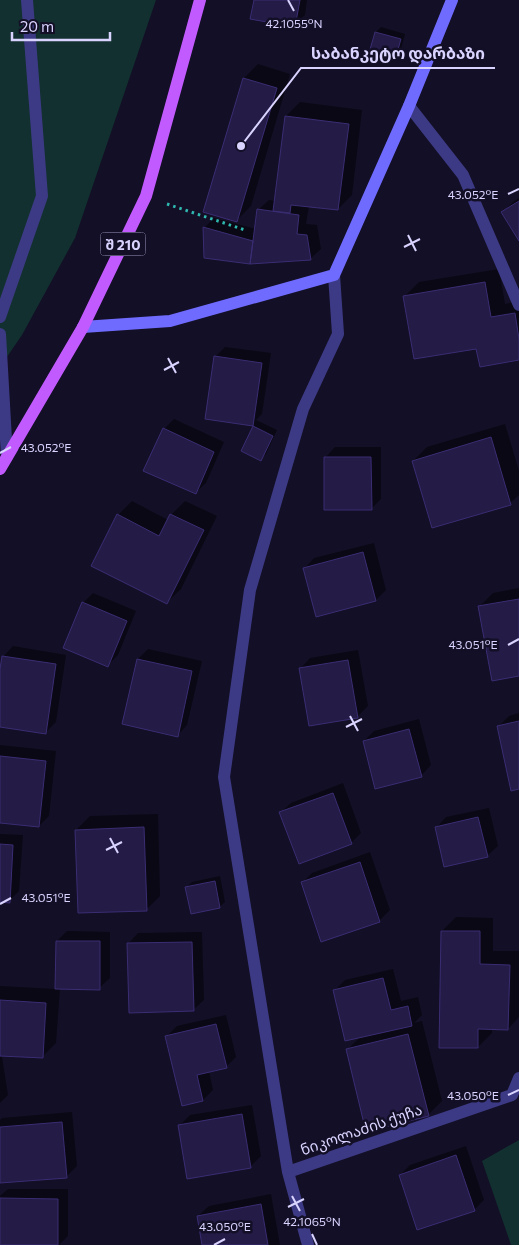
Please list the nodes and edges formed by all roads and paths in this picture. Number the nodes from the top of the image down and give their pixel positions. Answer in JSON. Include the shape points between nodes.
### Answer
{"nodes":[{"id":1,"x":27,"y":0,"type":"edge"},
{"id":2,"x":200,"y":0,"type":"edge"},
{"id":3,"x":452,"y":0,"type":"edge"},
{"id":4,"x":410,"y":106,"type":"junction"},
{"id":5,"x":193,"y":213,"type":"dead end"},
{"id":6,"x":245,"y":230,"type":"dead end"},
{"id":7,"x":334,"y":276,"type":"junction"},
{"id":8,"x":519,"y":305,"type":"edge"},
{"id":9,"x":0,"y":317,"type":"edge"},
{"id":10,"x":84,"y":327,"type":"junction"},
{"id":11,"x":0,"y":334,"type":"edge"},
{"id":12,"x":7,"y":457,"type":"junction"},
{"id":13,"x":0,"y":469,"type":"edge"},
{"id":14,"x":519,"y":1078,"type":"edge"},
{"id":15,"x":288,"y":1172,"type":"junction"},
{"id":16,"x":308,"y":1245,"type":"edge"}],
"edges":[{"from":1,"to":9,"type":"street","via":[[42,196]]},
{"from":2,"to":10,"type":"main road","number":"შ 210","via":[[146,196]]},
{"from":3,"to":4,"type":"main road"},
{"from":4,"to":7,"type":"main road"},
{"from":4,"to":8,"type":"street","via":[[463,175]]},
{"from":5,"to":6,"type":"path"},
{"from":7,"to":10,"type":"main road","via":[[170,321]]},
{"from":7,"to":15,"type":"street","via":[[338,334],[303,409],[250,590],[224,777]]},
{"from":10,"to":12,"type":"main road","number":"შ 210"},
{"from":11,"to":12,"type":"street"},
{"from":12,"to":13,"type":"main road","number":"შ 210"},
{"from":14,"to":15,"type":"street","name":"ნიკოლაძის ქუჩა","via":[[512,1095]]},
{"from":15,"to":16,"type":"street"}]}
